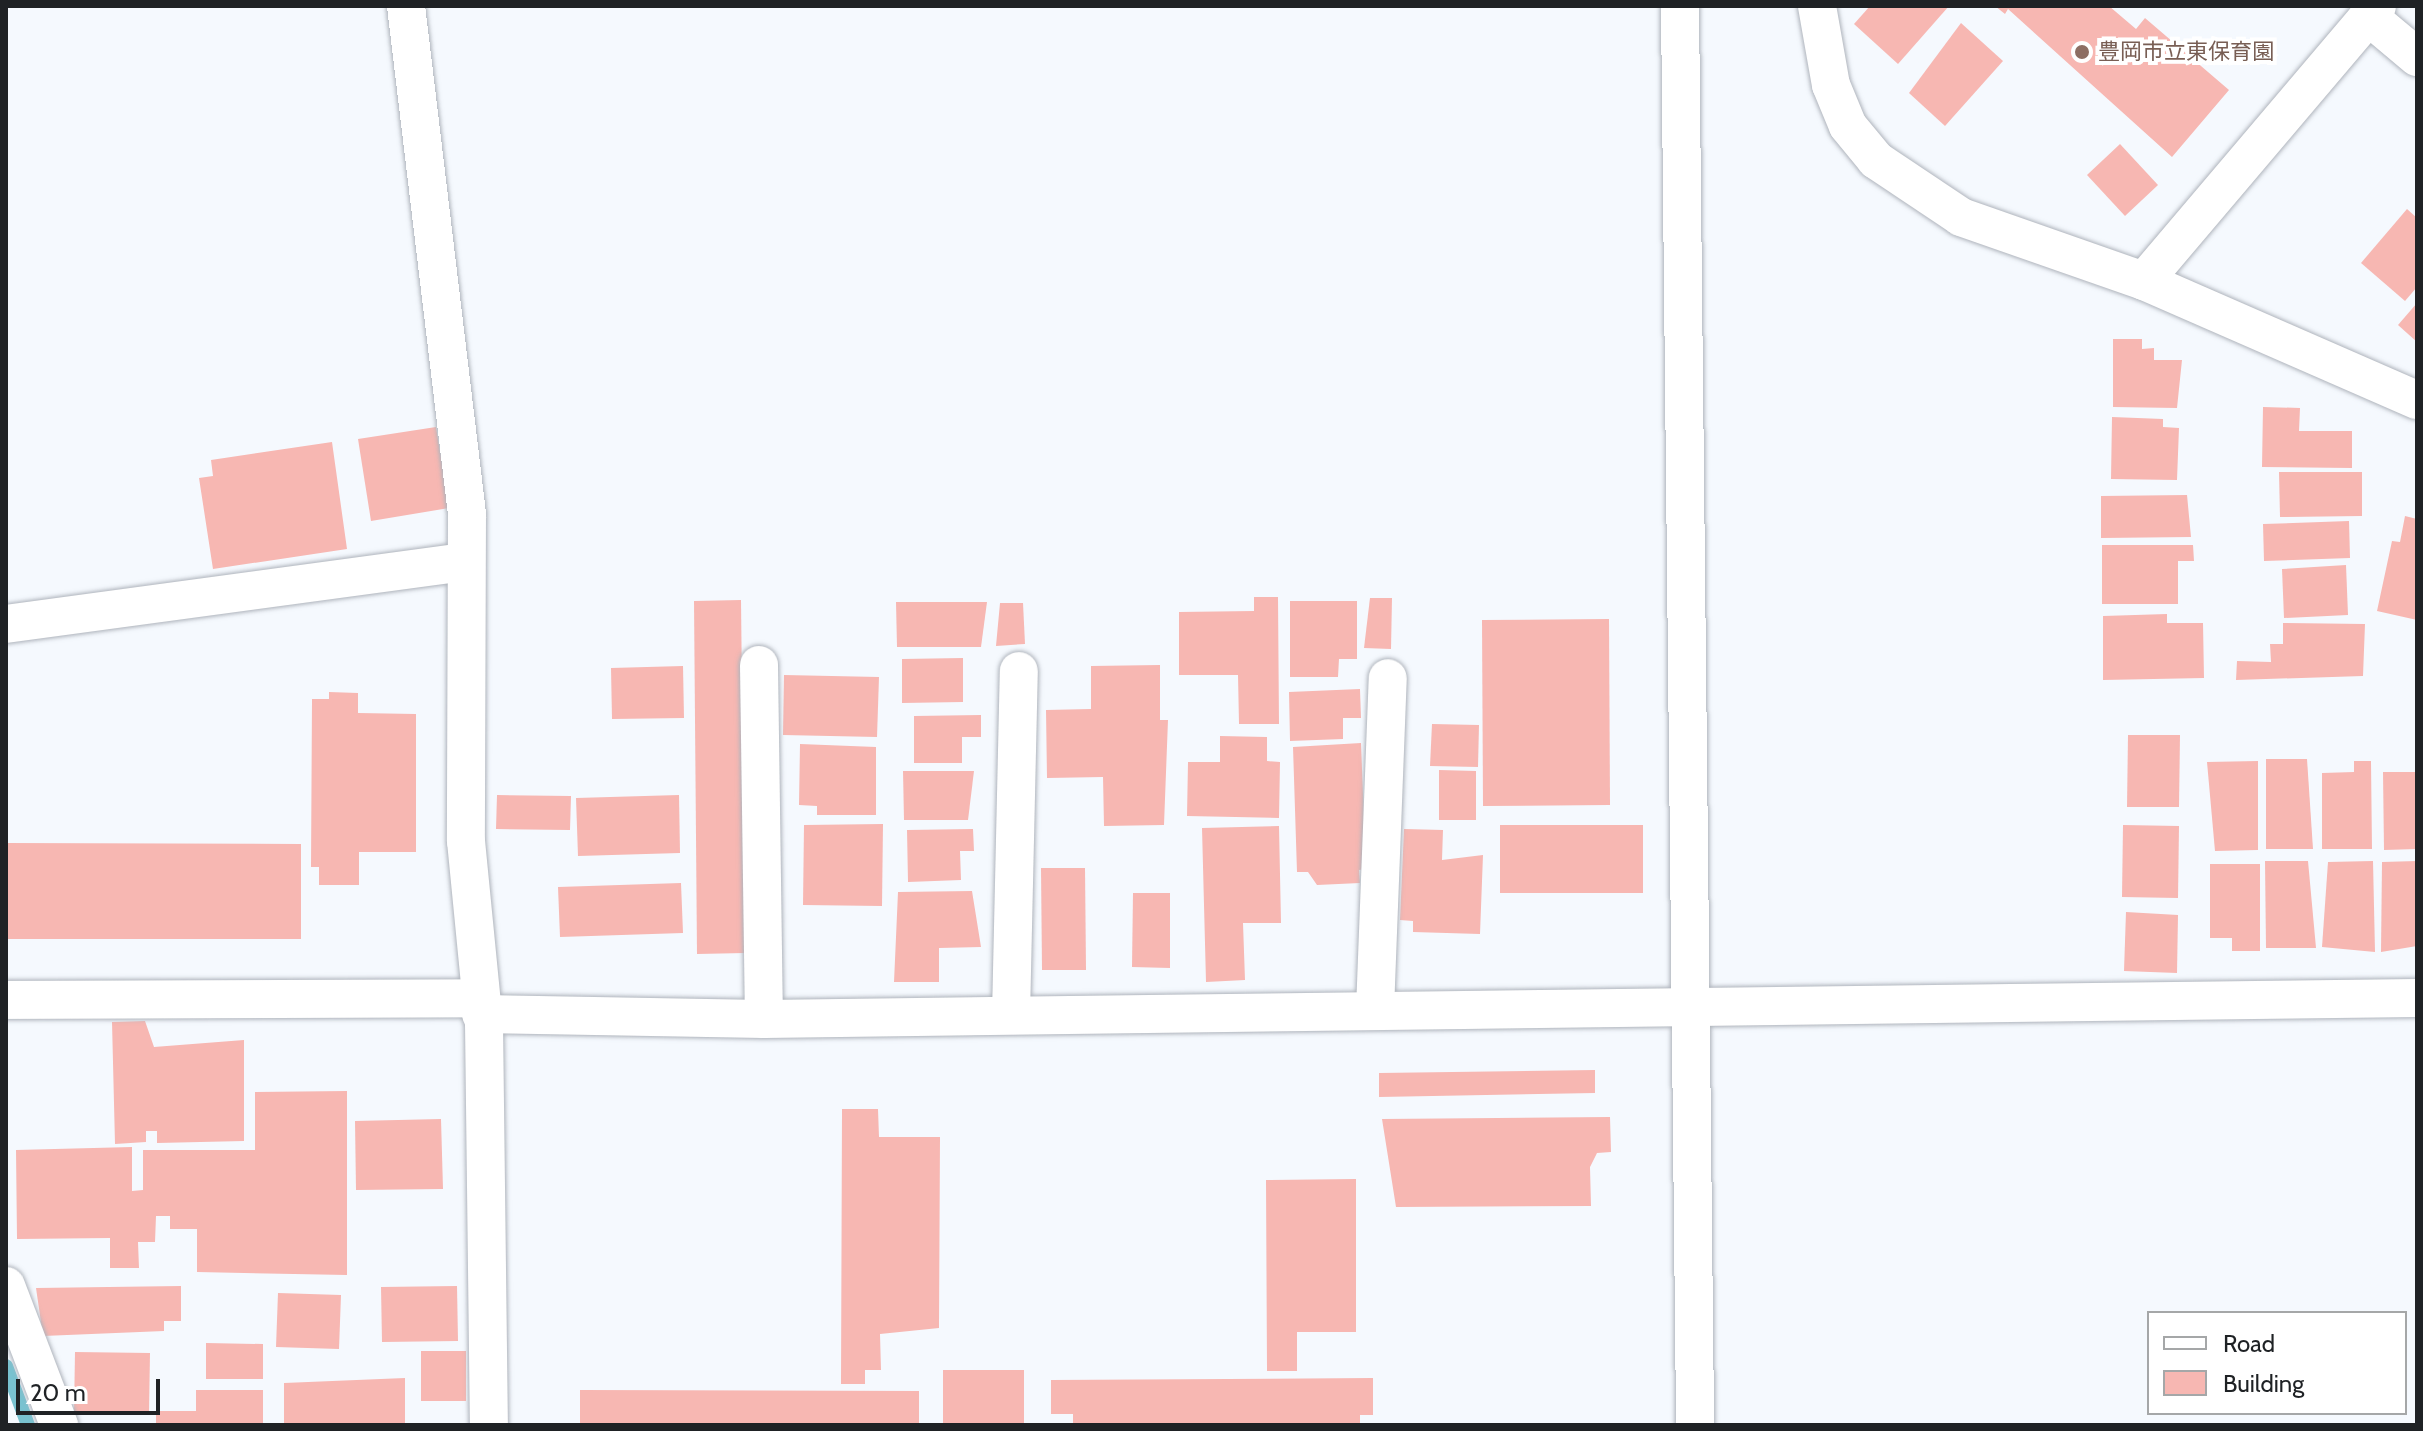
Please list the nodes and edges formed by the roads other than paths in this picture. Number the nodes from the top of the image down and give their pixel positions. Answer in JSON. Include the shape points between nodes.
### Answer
{"nodes":[{"id":1,"x":406,"y":6,"type":"edge"},
{"id":2,"x":1680,"y":6,"type":"edge"},
{"id":3,"x":1817,"y":6,"type":"edge"},
{"id":4,"x":2373,"y":11,"type":"edge"},
{"id":5,"x":2417,"y":57,"type":"edge"},
{"id":6,"x":2144,"y":281,"type":"junction"},
{"id":7,"x":2417,"y":400,"type":"edge"},
{"id":8,"x":465,"y":562,"type":"junction"},
{"id":9,"x":6,"y":624,"type":"edge"},
{"id":10,"x":759,"y":665,"type":"dead end"},
{"id":11,"x":1019,"y":671,"type":"dead end"},
{"id":12,"x":1388,"y":678,"type":"dead end"},
{"id":13,"x":2417,"y":998,"type":"edge"},
{"id":14,"x":6,"y":1000,"type":"edge"},
{"id":15,"x":479,"y":1006,"type":"junction"},
{"id":16,"x":1693,"y":1009,"type":"junction"},
{"id":17,"x":1375,"y":1010,"type":"junction"},
{"id":18,"x":1011,"y":1015,"type":"junction"},
{"id":19,"x":764,"y":1019,"type":"junction"},
{"id":20,"x":6,"y":1286,"type":"edge"},
{"id":21,"x":59,"y":1425,"type":"edge"},
{"id":22,"x":489,"y":1425,"type":"edge"},
{"id":23,"x":1695,"y":1425,"type":"edge"}],
"edges":[{"from":1,"to":8,"type":"street","via":[[467,514]]},
{"from":2,"to":16,"type":"street"},
{"from":3,"to":6,"type":"street","via":[[1831,85],[1848,126],[1876,160],[1961,217]]},
{"from":4,"to":5,"type":"street"},
{"from":4,"to":6,"type":"street"},
{"from":6,"to":7,"type":"street"},
{"from":8,"to":9,"type":"street"},
{"from":8,"to":15,"type":"street","via":[[466,841]]},
{"from":10,"to":19,"type":"street"},
{"from":11,"to":18,"type":"street"},
{"from":12,"to":17,"type":"street"},
{"from":13,"to":16,"type":"street"},
{"from":14,"to":15,"type":"street"},
{"from":15,"to":19,"type":"street"},
{"from":15,"to":22,"type":"street"},
{"from":16,"to":17,"type":"street"},
{"from":16,"to":23,"type":"street"},
{"from":17,"to":18,"type":"street"},
{"from":18,"to":19,"type":"street"},
{"from":20,"to":21,"type":"street"}]}
